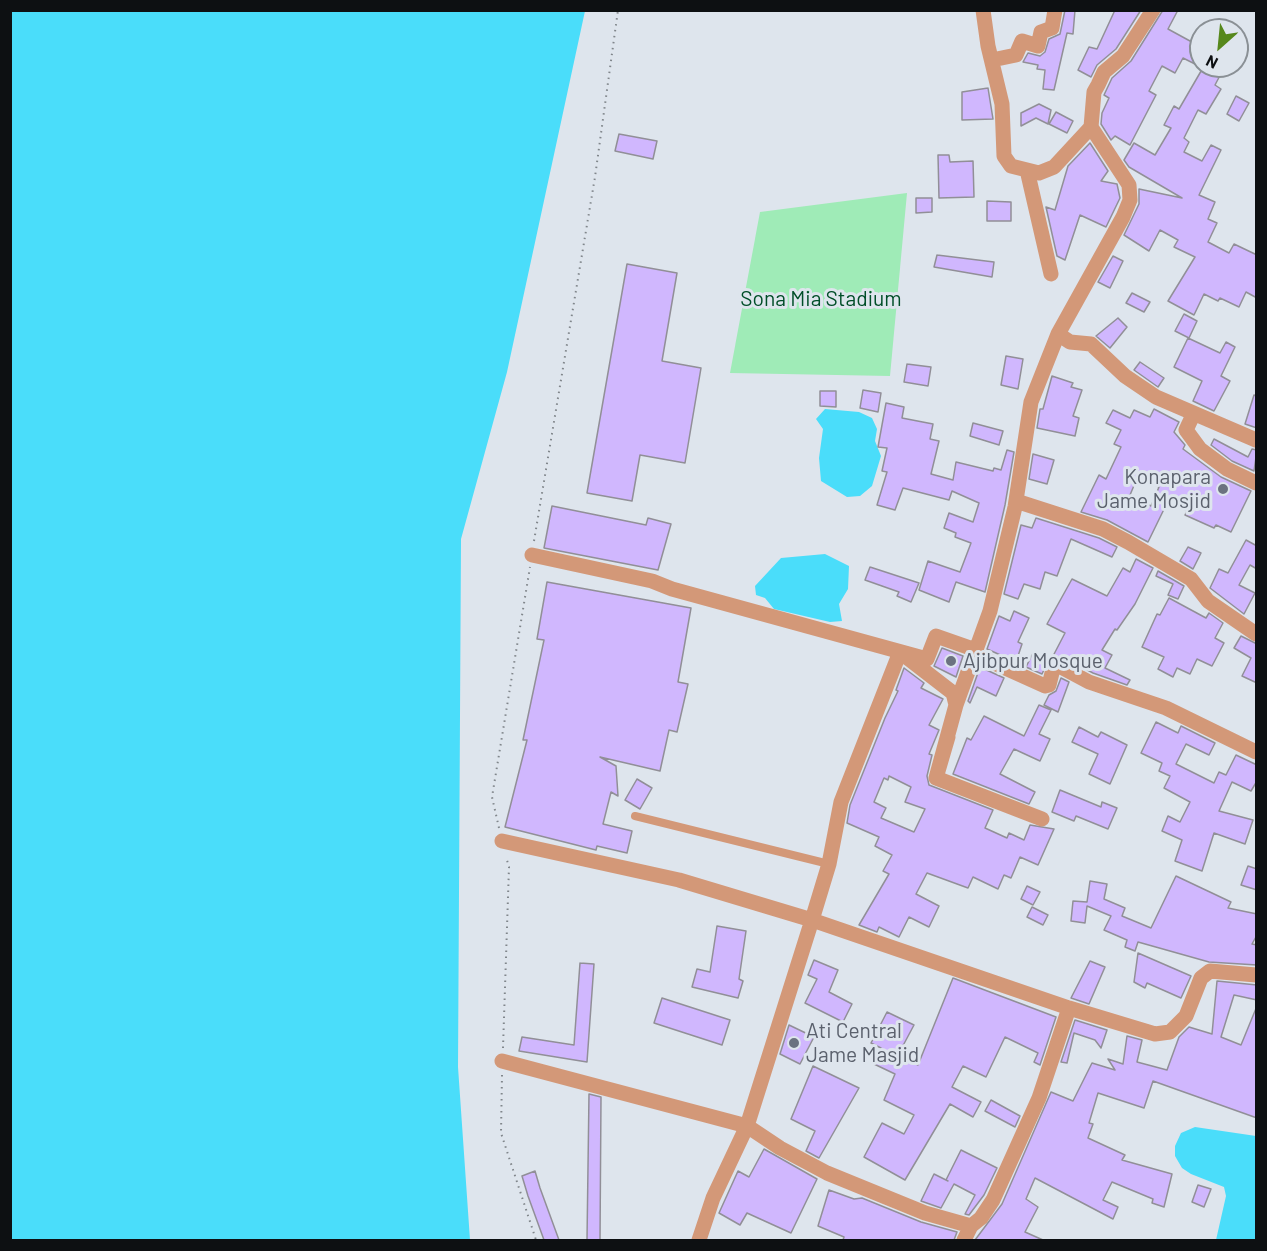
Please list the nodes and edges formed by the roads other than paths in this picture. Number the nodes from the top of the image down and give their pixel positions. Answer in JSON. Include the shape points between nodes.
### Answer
{"nodes":[{"id":1,"x":983,"y":10,"type":"edge"},
{"id":2,"x":1055,"y":10,"type":"edge"},
{"id":3,"x":1153,"y":10,"type":"edge"},
{"id":4,"x":992,"y":60,"type":"junction"},
{"id":5,"x":1091,"y":127,"type":"junction"},
{"id":6,"x":1027,"y":170,"type":"junction"},
{"id":7,"x":1051,"y":274,"type":"dead end"},
{"id":8,"x":1058,"y":334,"type":"junction"},
{"id":9,"x":1193,"y":415,"type":"junction"},
{"id":10,"x":1257,"y":440,"type":"edge"},
{"id":11,"x":1257,"y":483,"type":"edge"},
{"id":12,"x":1016,"y":501,"type":"junction"},
{"id":13,"x":532,"y":555,"type":"road end"},
{"id":14,"x":1257,"y":634,"type":"edge"},
{"id":15,"x":900,"y":652,"type":"junction"},
{"id":16,"x":975,"y":652,"type":"junction"},
{"id":17,"x":956,"y":705,"type":"junction"},
{"id":18,"x":1257,"y":752,"type":"edge"},
{"id":19,"x":635,"y":816,"type":"dead end"},
{"id":20,"x":1042,"y":819,"type":"dead end"},
{"id":21,"x":502,"y":841,"type":"road end"},
{"id":22,"x":829,"y":864,"type":"junction"},
{"id":23,"x":812,"y":920,"type":"junction"},
{"id":24,"x":1257,"y":975,"type":"edge"},
{"id":25,"x":1069,"y":1008,"type":"junction"},
{"id":26,"x":502,"y":1061,"type":"road end"},
{"id":27,"x":747,"y":1126,"type":"junction"},
{"id":28,"x":971,"y":1226,"type":"junction"},
{"id":29,"x":699,"y":1240,"type":"edge"},
{"id":30,"x":964,"y":1240,"type":"edge"}],
"edges":[{"from":1,"to":4,"type":"street"},
{"from":2,"to":4,"type":"street","via":[[1052,28],[1041,32],[1038,46],[1022,41],[1016,55]]},
{"from":3,"to":5,"type":"street","via":[[1123,56],[1104,72],[1094,92]]},
{"from":4,"to":6,"type":"street","via":[[1002,104],[1004,156],[1011,166]]},
{"from":5,"to":6,"type":"street","via":[[1054,167],[1039,172]]},
{"from":5,"to":8,"type":"street","via":[[1129,185],[1130,200]]},
{"from":6,"to":7,"type":"street"},
{"from":8,"to":9,"type":"street","via":[[1070,342],[1091,344],[1125,376]]},
{"from":8,"to":12,"type":"street","via":[[1031,402]]},
{"from":9,"to":10,"type":"street"},
{"from":9,"to":11,"type":"street","via":[[1186,430],[1200,449],[1227,469]]},
{"from":12,"to":14,"type":"street","via":[[1103,529],[1128,542],[1191,579],[1208,601]]},
{"from":12,"to":16,"type":"street","via":[[990,611]]},
{"from":13,"to":15,"type":"street","via":[[652,581]]},
{"from":15,"to":16,"type":"street","via":[[927,659],[936,636]]},
{"from":15,"to":17,"type":"street","via":[[953,693]]},
{"from":15,"to":22,"type":"street","via":[[841,802]]},
{"from":16,"to":17,"type":"street"},
{"from":16,"to":18,"type":"street","via":[[1045,686],[1049,685],[1053,669],[1059,666],[1089,682],[1166,708]]},
{"from":17,"to":20,"type":"street","via":[[936,778]]},
{"from":19,"to":22,"type":"lane"},
{"from":21,"to":23,"type":"street","via":[[679,880]]},
{"from":22,"to":23,"type":"street"},
{"from":23,"to":25,"type":"street"},
{"from":23,"to":27,"type":"street"},
{"from":24,"to":25,"type":"street","via":[[1210,971],[1201,978],[1186,1016],[1170,1032],[1155,1034]]},
{"from":25,"to":28,"type":"street","via":[[1039,1098],[993,1200]]},
{"from":26,"to":27,"type":"street"},
{"from":27,"to":28,"type":"street","via":[[827,1173],[926,1213]]},
{"from":27,"to":29,"type":"street"},
{"from":28,"to":30,"type":"street"}]}
